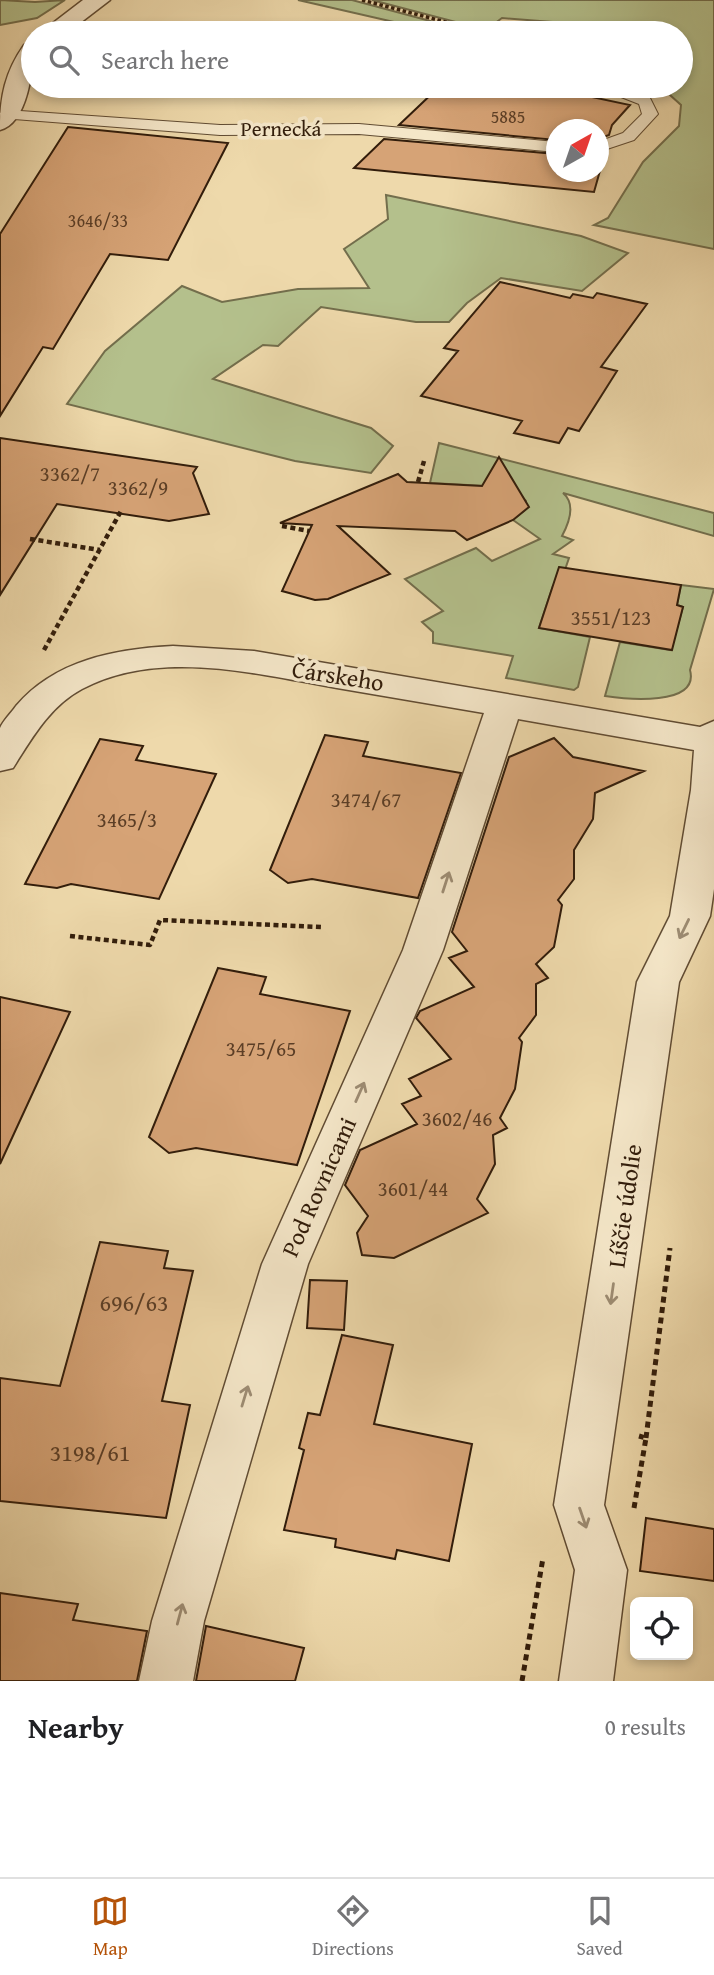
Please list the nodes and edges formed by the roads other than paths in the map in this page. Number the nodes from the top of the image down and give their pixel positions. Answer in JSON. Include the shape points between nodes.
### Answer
{"nodes":[{"id":1,"x":97,"y":0,"type":"edge"},
{"id":2,"x":68,"y":21,"type":"edge"},
{"id":3,"x":21,"y":71,"type":"edge"},
{"id":4,"x":637,"y":98,"type":"edge"},
{"id":5,"x":3,"y":118,"type":"edge"},
{"id":6,"x":609,"y":145,"type":"edge"},
{"id":7,"x":546,"y":146,"type":"edge"},
{"id":8,"x":505,"y":704,"type":"junction"},
{"id":9,"x":713,"y":737,"type":"edge"},
{"id":10,"x":0,"y":759,"type":"edge"},
{"id":11,"x":166,"y":1681,"type":"edge"},
{"id":12,"x":586,"y":1681,"type":"edge"}],
"edges":[{"from":1,"to":2,"type":"street"},
{"from":3,"to":5,"type":"street","name":"Pernecká"},
{"from":4,"to":6,"type":"lane","via":[[645,102],[650,114],[640,131]]},
{"from":5,"to":7,"type":"lane","name":"Pernecká","via":[[220,130],[359,129]]},
{"from":8,"to":9,"type":"street","name":"Čárskeho"},
{"from":8,"to":10,"type":"street","name":"Čárskeho","via":[[254,662],[151,658],[102,668],[46,697]]},
{"from":11,"to":8,"type":"street","name":"Pod Rovnicami","one_way":true,"via":[[178,1621],[285,1264],[423,950]]},
{"from":9,"to":12,"type":"street","name":"Líščie údolie","one_way":true,"via":[[710,790],[690,916],[658,982],[579,1505],[601,1570]]}]}
